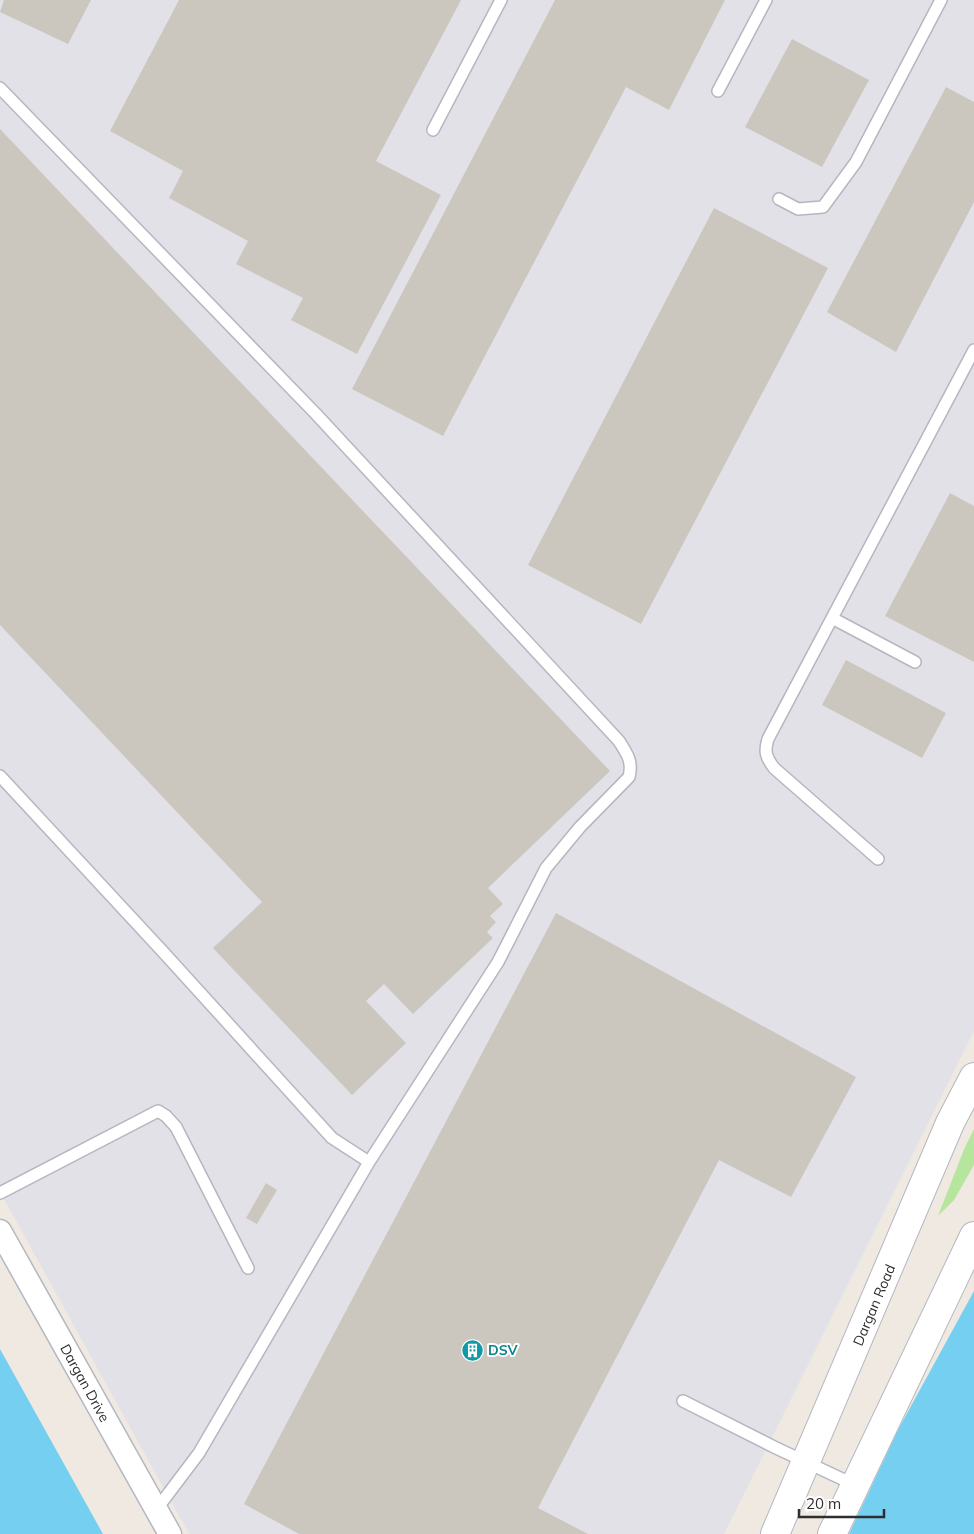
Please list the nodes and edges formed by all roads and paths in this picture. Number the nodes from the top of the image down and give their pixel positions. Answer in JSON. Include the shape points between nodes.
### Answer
{"nodes":[{"id":1,"x":501,"y":0,"type":"edge"},
{"id":2,"x":766,"y":0,"type":"edge"},
{"id":3,"x":941,"y":0,"type":"edge"},
{"id":4,"x":0,"y":88,"type":"edge"},
{"id":5,"x":718,"y":90,"type":"dead end"},
{"id":6,"x":433,"y":130,"type":"dead end"},
{"id":7,"x":779,"y":198,"type":"dead end"},
{"id":8,"x":974,"y":350,"type":"edge"},
{"id":9,"x":832,"y":618,"type":"junction"},
{"id":10,"x":915,"y":662,"type":"dead end"},
{"id":11,"x":0,"y":776,"type":"edge"},
{"id":12,"x":878,"y":859,"type":"dead end"},
{"id":13,"x":974,"y":1077,"type":"edge"},
{"id":14,"x":369,"y":1162,"type":"junction"},
{"id":15,"x":0,"y":1193,"type":"edge"},
{"id":16,"x":0,"y":1231,"type":"edge"},
{"id":17,"x":974,"y":1236,"type":"edge"},
{"id":18,"x":248,"y":1268,"type":"dead end"},
{"id":19,"x":683,"y":1401,"type":"dead end"},
{"id":20,"x":807,"y":1462,"type":"junction"},
{"id":21,"x":855,"y":1485,"type":"junction"},
{"id":22,"x":156,"y":1510,"type":"junction"},
{"id":23,"x":170,"y":1534,"type":"edge"},
{"id":24,"x":775,"y":1534,"type":"edge"},
{"id":25,"x":832,"y":1534,"type":"edge"}],
"edges":[{"from":1,"to":6,"type":"lane"},
{"from":2,"to":5,"type":"lane"},
{"from":3,"to":7,"type":"lane","via":[[856,162],[823,206],[798,209]]},
{"from":4,"to":14,"type":"lane","via":[[316,414],[619,741],[632,767],[629,777],[580,827],[546,868],[498,962]]},
{"from":8,"to":9,"type":"lane"},
{"from":9,"to":10,"type":"lane"},
{"from":9,"to":12,"type":"lane","via":[[768,739],[766,757],[774,768]]},
{"from":11,"to":14,"type":"lane","via":[[332,1138]]},
{"from":13,"to":20,"type":"street","name":"Dargan Road","via":[[950,1123]]},
{"from":14,"to":22,"type":"lane","via":[[199,1453]]},
{"from":15,"to":18,"type":"lane","via":[[158,1111],[176,1127]]},
{"from":16,"to":22,"type":"street","name":"Dargan Drive"},
{"from":17,"to":21,"type":"street"},
{"from":19,"to":20,"type":"lane"},
{"from":20,"to":21,"type":"lane"},
{"from":20,"to":24,"type":"street","name":"Dargan Road"},
{"from":21,"to":25,"type":"street"},
{"from":22,"to":23,"type":"street","name":"Dargan Drive"}]}
